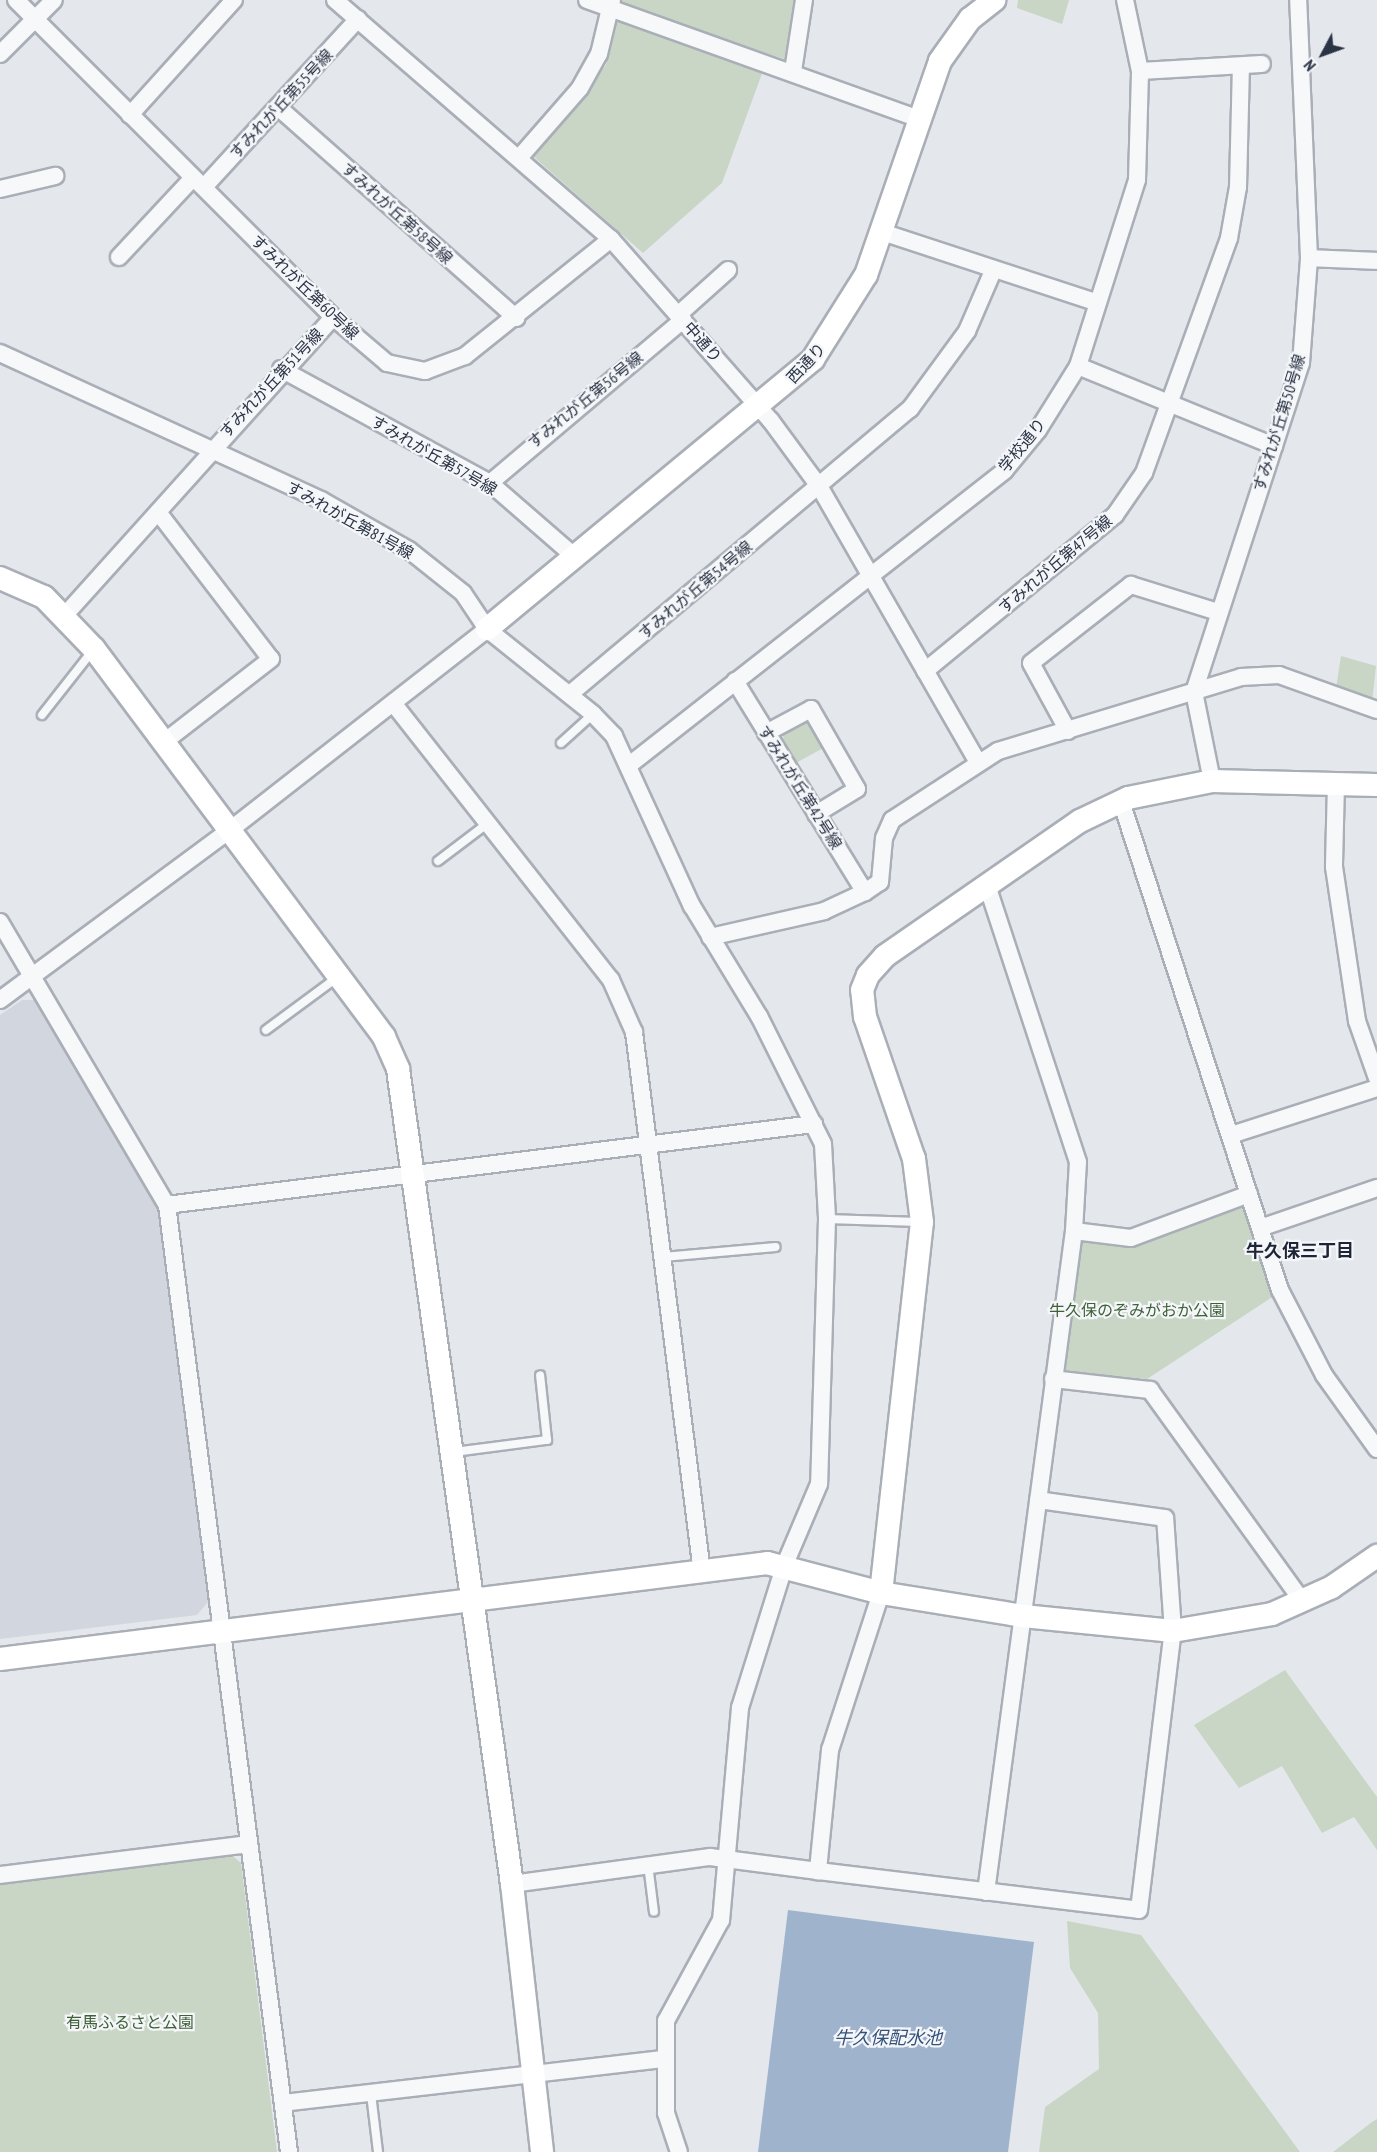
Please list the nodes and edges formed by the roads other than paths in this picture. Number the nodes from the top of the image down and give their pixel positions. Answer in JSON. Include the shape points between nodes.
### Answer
{"nodes":[{"id":1,"x":16,"y":0,"type":"edge"},
{"id":2,"x":54,"y":0,"type":"edge"},
{"id":3,"x":234,"y":0,"type":"edge"},
{"id":4,"x":335,"y":0,"type":"edge"},
{"id":5,"x":587,"y":0,"type":"edge"},
{"id":6,"x":804,"y":0,"type":"edge"},
{"id":7,"x":994,"y":0,"type":"edge"},
{"id":8,"x":1125,"y":0,"type":"edge"},
{"id":9,"x":1298,"y":0,"type":"edge"},
{"id":10,"x":612,"y":4,"type":"edge"},
{"id":11,"x":358,"y":19,"type":"junction"},
{"id":12,"x":34,"y":20,"type":"junction"},
{"id":13,"x":0,"y":54,"type":"edge"},
{"id":14,"x":1262,"y":64,"type":"dead end"},
{"id":15,"x":1241,"y":68,"type":"junction"},
{"id":16,"x":793,"y":71,"type":"junction"},
{"id":17,"x":1140,"y":71,"type":"junction"},
{"id":18,"x":279,"y":108,"type":"junction"},
{"id":19,"x":130,"y":115,"type":"junction"},
{"id":20,"x":919,"y":119,"type":"junction"},
{"id":21,"x":519,"y":158,"type":"junction"},
{"id":22,"x":55,"y":176,"type":"dead end"},
{"id":23,"x":199,"y":182,"type":"junction"},
{"id":24,"x":0,"y":189,"type":"edge"},
{"id":25,"x":882,"y":231,"type":"junction"},
{"id":26,"x":611,"y":239,"type":"junction"},
{"id":27,"x":119,"y":256,"type":"dead end"},
{"id":28,"x":1309,"y":258,"type":"junction"},
{"id":29,"x":1377,"y":261,"type":"edge"},
{"id":30,"x":728,"y":270,"type":"dead end"},
{"id":31,"x":993,"y":271,"type":"junction"},
{"id":32,"x":1095,"y":303,"type":"junction"},
{"id":33,"x":333,"y":317,"type":"junction"},
{"id":34,"x":681,"y":317,"type":"junction"},
{"id":35,"x":516,"y":318,"type":"junction"},
{"id":36,"x":0,"y":353,"type":"edge"},
{"id":37,"x":1078,"y":366,"type":"junction"},
{"id":38,"x":282,"y":369,"type":"junction"},
{"id":39,"x":1173,"y":404,"type":"junction"},
{"id":40,"x":759,"y":408,"type":"junction"},
{"id":41,"x":1274,"y":446,"type":"junction"},
{"id":42,"x":209,"y":450,"type":"junction"},
{"id":43,"x":490,"y":483,"type":"junction"},
{"id":44,"x":819,"y":486,"type":"junction"},
{"id":45,"x":158,"y":512,"type":"junction"},
{"id":46,"x":575,"y":557,"type":"junction"},
{"id":47,"x":868,"y":575,"type":"junction"},
{"id":48,"x":0,"y":578,"type":"edge"},
{"id":49,"x":1218,"y":612,"type":"junction"},
{"id":50,"x":65,"y":615,"type":"junction"},
{"id":51,"x":486,"y":629,"type":"junction"},
{"id":52,"x":94,"y":649,"type":"junction"},
{"id":53,"x":924,"y":671,"type":"junction"},
{"id":54,"x":735,"y":681,"type":"junction"},
{"id":55,"x":1194,"y":692,"type":"junction"},
{"id":56,"x":570,"y":694,"type":"junction"},
{"id":57,"x":393,"y":703,"type":"junction"},
{"id":58,"x":1377,"y":710,"type":"edge"},
{"id":59,"x":593,"y":714,"type":"junction"},
{"id":60,"x":42,"y":715,"type":"dead end"},
{"id":61,"x":1068,"y":730,"type":"junction"},
{"id":62,"x":766,"y":733,"type":"junction"},
{"id":63,"x":164,"y":742,"type":"junction"},
{"id":64,"x":561,"y":743,"type":"dead end"},
{"id":65,"x":978,"y":762,"type":"junction"},
{"id":66,"x":628,"y":766,"type":"junction"},
{"id":67,"x":1212,"y":781,"type":"junction"},
{"id":68,"x":1336,"y":783,"type":"junction"},
{"id":69,"x":1377,"y":785,"type":"edge"},
{"id":70,"x":1121,"y":801,"type":"junction"},
{"id":71,"x":816,"y":814,"type":"junction"},
{"id":72,"x":488,"y":823,"type":"junction"},
{"id":73,"x":230,"y":830,"type":"junction"},
{"id":74,"x":438,"y":861,"type":"dead end"},
{"id":75,"x":988,"y":889,"type":"junction"},
{"id":76,"x":865,"y":892,"type":"junction"},
{"id":77,"x":0,"y":922,"type":"edge"},
{"id":78,"x":710,"y":937,"type":"junction"},
{"id":79,"x":338,"y":976,"type":"junction"},
{"id":80,"x":33,"y":978,"type":"junction"},
{"id":81,"x":0,"y":1000,"type":"edge"},
{"id":82,"x":266,"y":1030,"type":"dead end"},
{"id":83,"x":1377,"y":1078,"type":"edge"},
{"id":84,"x":1377,"y":1088,"type":"edge"},
{"id":85,"x":814,"y":1124,"type":"junction"},
{"id":86,"x":1231,"y":1135,"type":"junction"},
{"id":87,"x":649,"y":1146,"type":"junction"},
{"id":88,"x":414,"y":1176,"type":"junction"},
{"id":89,"x":1377,"y":1188,"type":"edge"},
{"id":90,"x":1249,"y":1194,"type":"junction"},
{"id":91,"x":167,"y":1205,"type":"junction"},
{"id":92,"x":827,"y":1219,"type":"junction"},
{"id":93,"x":922,"y":1222,"type":"junction"},
{"id":94,"x":1260,"y":1228,"type":"junction"},
{"id":95,"x":1074,"y":1230,"type":"junction"},
{"id":96,"x":776,"y":1247,"type":"dead end"},
{"id":97,"x":663,"y":1257,"type":"junction"},
{"id":98,"x":540,"y":1376,"type":"dead end"},
{"id":99,"x":1053,"y":1379,"type":"junction"},
{"id":100,"x":1377,"y":1449,"type":"edge"},
{"id":101,"x":452,"y":1452,"type":"junction"},
{"id":102,"x":1038,"y":1500,"type":"junction"},
{"id":103,"x":1377,"y":1556,"type":"edge"},
{"id":104,"x":785,"y":1564,"type":"junction"},
{"id":105,"x":702,"y":1572,"type":"junction"},
{"id":106,"x":881,"y":1593,"type":"junction"},
{"id":107,"x":473,"y":1600,"type":"junction"},
{"id":108,"x":1303,"y":1602,"type":"junction"},
{"id":109,"x":1023,"y":1616,"type":"junction"},
{"id":110,"x":1173,"y":1631,"type":"junction"},
{"id":111,"x":222,"y":1632,"type":"junction"},
{"id":112,"x":0,"y":1659,"type":"edge"},
{"id":113,"x":249,"y":1844,"type":"junction"},
{"id":114,"x":725,"y":1857,"type":"junction"},
{"id":115,"x":648,"y":1863,"type":"junction"},
{"id":116,"x":818,"y":1871,"type":"junction"},
{"id":117,"x":0,"y":1875,"type":"edge"},
{"id":118,"x":512,"y":1884,"type":"junction"},
{"id":119,"x":986,"y":1892,"type":"junction"},
{"id":120,"x":654,"y":1912,"type":"dead end"},
{"id":121,"x":663,"y":2059,"type":"junction"},
{"id":122,"x":531,"y":2073,"type":"junction"},
{"id":123,"x":371,"y":2094,"type":"junction"},
{"id":124,"x":283,"y":2103,"type":"junction"},
{"id":125,"x":289,"y":2152,"type":"edge"},
{"id":126,"x":378,"y":2152,"type":"edge"},
{"id":127,"x":542,"y":2152,"type":"edge"},
{"id":128,"x":679,"y":2152,"type":"edge"}],
"edges":[{"from":1,"to":12,"type":"street","name":"すみれが丘第60号線"},
{"from":2,"to":12,"type":"street"},
{"from":3,"to":19,"type":"street"},
{"from":4,"to":11,"type":"street","name":"中通り"},
{"from":5,"to":10,"type":"street"},
{"from":6,"to":16,"type":"street"},
{"from":7,"to":20,"type":"street","name":"西通り","via":[[949,46]]},
{"from":8,"to":17,"type":"street","name":"学校通り"},
{"from":9,"to":28,"type":"street","name":"すみれが丘第50号線"},
{"from":10,"to":16,"type":"street"},
{"from":10,"to":21,"type":"street","via":[[598,54],[580,88]]},
{"from":11,"to":18,"type":"street","name":"すみれが丘第55号線"},
{"from":11,"to":21,"type":"street","name":"中通り"},
{"from":12,"to":13,"type":"street"},
{"from":12,"to":19,"type":"street","name":"すみれが丘第60号線"},
{"from":14,"to":15,"type":"street"},
{"from":15,"to":17,"type":"street"},
{"from":15,"to":39,"type":"street","name":"すみれが丘第47号線","via":[[1238,188],[1229,238]]},
{"from":16,"to":20,"type":"street"},
{"from":17,"to":32,"type":"street","name":"学校通り","via":[[1137,180]]},
{"from":18,"to":23,"type":"street","name":"すみれが丘第55号線"},
{"from":18,"to":35,"type":"street","name":"すみれが丘第58号線"},
{"from":19,"to":23,"type":"street","name":"すみれが丘第60号線"},
{"from":20,"to":25,"type":"street","name":"西通り"},
{"from":21,"to":26,"type":"street","name":"中通り"},
{"from":22,"to":24,"type":"street"},
{"from":23,"to":27,"type":"street","name":"すみれが丘第55号線"},
{"from":23,"to":33,"type":"street","name":"すみれが丘第60号線"},
{"from":25,"to":31,"type":"street"},
{"from":25,"to":40,"type":"street","name":"西通り","via":[[866,275],[834,332]]},
{"from":26,"to":34,"type":"street","name":"中通り"},
{"from":26,"to":35,"type":"street","name":"すみれが丘第60号線"},
{"from":28,"to":29,"type":"street"},
{"from":28,"to":41,"type":"street","name":"すみれが丘第50号線","via":[[1301,363]]},
{"from":30,"to":34,"type":"street","name":"すみれが丘第56号線"},
{"from":31,"to":32,"type":"street"},
{"from":31,"to":44,"type":"street","name":"すみれが丘第54号線","via":[[967,331],[931,385]]},
{"from":32,"to":37,"type":"street","name":"学校通り"},
{"from":33,"to":35,"type":"street","name":"すみれが丘第60号線","via":[[387,363],[425,371],[465,356]]},
{"from":33,"to":38,"type":"street","name":"すみれが丘第51号線"},
{"from":34,"to":40,"type":"street","name":"中通り"},
{"from":34,"to":43,"type":"street","name":"すみれが丘第56号線"},
{"from":36,"to":42,"type":"street","name":"すみれが丘第81号線"},
{"from":37,"to":39,"type":"street"},
{"from":37,"to":47,"type":"street","name":"学校通り","via":[[1005,470]]},
{"from":38,"to":42,"type":"street","name":"すみれが丘第51号線"},
{"from":38,"to":43,"type":"street","name":"すみれが丘第57号線"},
{"from":39,"to":41,"type":"street"},
{"from":39,"to":53,"type":"street","name":"すみれが丘第47号線","via":[[1144,473],[1115,515]]},
{"from":40,"to":44,"type":"street","name":"中通り"},
{"from":40,"to":46,"type":"street","name":"西通り"},
{"from":41,"to":49,"type":"street","name":"すみれが丘第50号線"},
{"from":42,"to":45,"type":"street","name":"すみれが丘第51号線"},
{"from":42,"to":51,"type":"street","name":"すみれが丘第81号線","via":[[321,500],[409,550],[471,601]]},
{"from":43,"to":46,"type":"street","name":"すみれが丘第57号線"},
{"from":44,"to":47,"type":"street","name":"中通り"},
{"from":44,"to":56,"type":"street","name":"すみれが丘第54号線"},
{"from":45,"to":50,"type":"street","name":"すみれが丘第51号線"},
{"from":45,"to":63,"type":"street","via":[[271,659]]},
{"from":46,"to":51,"type":"street","name":"西通り"},
{"from":47,"to":53,"type":"street","name":"中通り"},
{"from":47,"to":54,"type":"street","name":"学校通り"},
{"from":48,"to":50,"type":"street","via":[[24,586]]},
{"from":49,"to":55,"type":"street","name":"すみれが丘第50号線"},
{"from":49,"to":61,"type":"street","via":[[1131,585],[1031,663]]},
{"from":50,"to":52,"type":"street"},
{"from":51,"to":56,"type":"street","name":"すみれが丘第81号線"},
{"from":51,"to":57,"type":"street"},
{"from":52,"to":60,"type":"lane"},
{"from":52,"to":63,"type":"street"},
{"from":53,"to":65,"type":"street","name":"中通り"},
{"from":54,"to":62,"type":"street","name":"すみれが丘第42号線"},
{"from":54,"to":66,"type":"street","name":"学校通り"},
{"from":55,"to":58,"type":"street","via":[[1241,677],[1279,675]]},
{"from":55,"to":61,"type":"street"},
{"from":55,"to":67,"type":"street"},
{"from":56,"to":59,"type":"street","name":"すみれが丘第81号線"},
{"from":57,"to":72,"type":"street"},
{"from":57,"to":73,"type":"street"},
{"from":59,"to":64,"type":"lane"},
{"from":59,"to":66,"type":"street","name":"すみれが丘第81号線","via":[[614,736]]},
{"from":61,"to":65,"type":"street"},
{"from":62,"to":71,"type":"street","name":"すみれが丘第42号線"},
{"from":62,"to":71,"type":"street","via":[[811,709],[857,789]]},
{"from":63,"to":73,"type":"street"},
{"from":65,"to":76,"type":"street","via":[[892,820],[884,838],[880,882]]},
{"from":66,"to":78,"type":"street","name":"すみれが丘第81号線"},
{"from":67,"to":68,"type":"street"},
{"from":67,"to":70,"type":"street","via":[[1173,785]]},
{"from":68,"to":69,"type":"street"},
{"from":68,"to":83,"type":"street","via":[[1334,867],[1357,1021]]},
{"from":70,"to":75,"type":"street","via":[[1080,821]]},
{"from":70,"to":86,"type":"street"},
{"from":71,"to":76,"type":"street","name":"すみれが丘第42号線"},
{"from":72,"to":74,"type":"lane"},
{"from":72,"to":87,"type":"street","via":[[611,980],[634,1032]]},
{"from":73,"to":79,"type":"street"},
{"from":73,"to":80,"type":"street"},
{"from":75,"to":93,"type":"street","via":[[885,956],[862,990],[865,1017],[914,1159]]},
{"from":75,"to":95,"type":"street","via":[[1078,1162]]},
{"from":76,"to":78,"type":"street","via":[[824,911]]},
{"from":77,"to":80,"type":"street"},
{"from":78,"to":85,"type":"street","name":"すみれが丘第81号線","via":[[765,1026]]},
{"from":79,"to":82,"type":"lane"},
{"from":79,"to":88,"type":"street","via":[[384,1037],[398,1069]]},
{"from":80,"to":81,"type":"street"},
{"from":80,"to":91,"type":"street"},
{"from":84,"to":86,"type":"street"},
{"from":85,"to":87,"type":"street"},
{"from":85,"to":92,"type":"street","name":"すみれが丘第81号線","via":[[823,1144]]},
{"from":86,"to":90,"type":"street"},
{"from":87,"to":88,"type":"street"},
{"from":87,"to":97,"type":"street"},
{"from":88,"to":91,"type":"street"},
{"from":88,"to":101,"type":"street"},
{"from":89,"to":94,"type":"street"},
{"from":90,"to":94,"type":"street"},
{"from":90,"to":95,"type":"street","via":[[1131,1238]]},
{"from":91,"to":111,"type":"street"},
{"from":92,"to":93,"type":"lane"},
{"from":92,"to":104,"type":"street","name":"すみれが丘第81号線","via":[[819,1484]]},
{"from":93,"to":106,"type":"street"},
{"from":94,"to":100,"type":"street","via":[[1280,1290],[1324,1375]]},
{"from":95,"to":99,"type":"street"},
{"from":96,"to":97,"type":"lane"},
{"from":97,"to":105,"type":"street"},
{"from":98,"to":101,"type":"lane","via":[[547,1440]]},
{"from":99,"to":102,"type":"street"},
{"from":99,"to":108,"type":"street","via":[[1150,1390]]},
{"from":101,"to":107,"type":"street"},
{"from":102,"to":109,"type":"street"},
{"from":102,"to":110,"type":"street","via":[[1165,1518]]},
{"from":103,"to":108,"type":"street"},
{"from":104,"to":105,"type":"street"},
{"from":104,"to":106,"type":"street"},
{"from":104,"to":114,"type":"street","name":"すみれが丘第81号線","via":[[740,1708]]},
{"from":105,"to":107,"type":"street"},
{"from":106,"to":109,"type":"street"},
{"from":106,"to":116,"type":"street","via":[[830,1750]]},
{"from":107,"to":111,"type":"street"},
{"from":107,"to":118,"type":"street"},
{"from":108,"to":110,"type":"street","via":[[1239,1622]]},
{"from":109,"to":110,"type":"street"},
{"from":109,"to":119,"type":"street"},
{"from":110,"to":119,"type":"street","via":[[1139,1910]]},
{"from":111,"to":112,"type":"street"},
{"from":111,"to":113,"type":"street"},
{"from":113,"to":117,"type":"street"},
{"from":113,"to":124,"type":"street"},
{"from":114,"to":115,"type":"street"},
{"from":114,"to":116,"type":"street"},
{"from":114,"to":121,"type":"street","name":"すみれが丘第81号線","via":[[721,1920],[666,2021]]},
{"from":115,"to":118,"type":"street"},
{"from":115,"to":120,"type":"lane"},
{"from":116,"to":119,"type":"street"},
{"from":118,"to":122,"type":"street"},
{"from":121,"to":122,"type":"street"},
{"from":121,"to":128,"type":"street","name":"すみれが丘第81号線","via":[[666,2113]]},
{"from":122,"to":123,"type":"street"},
{"from":122,"to":127,"type":"street"},
{"from":123,"to":124,"type":"street"},
{"from":123,"to":126,"type":"lane"},
{"from":124,"to":125,"type":"street"}]}
